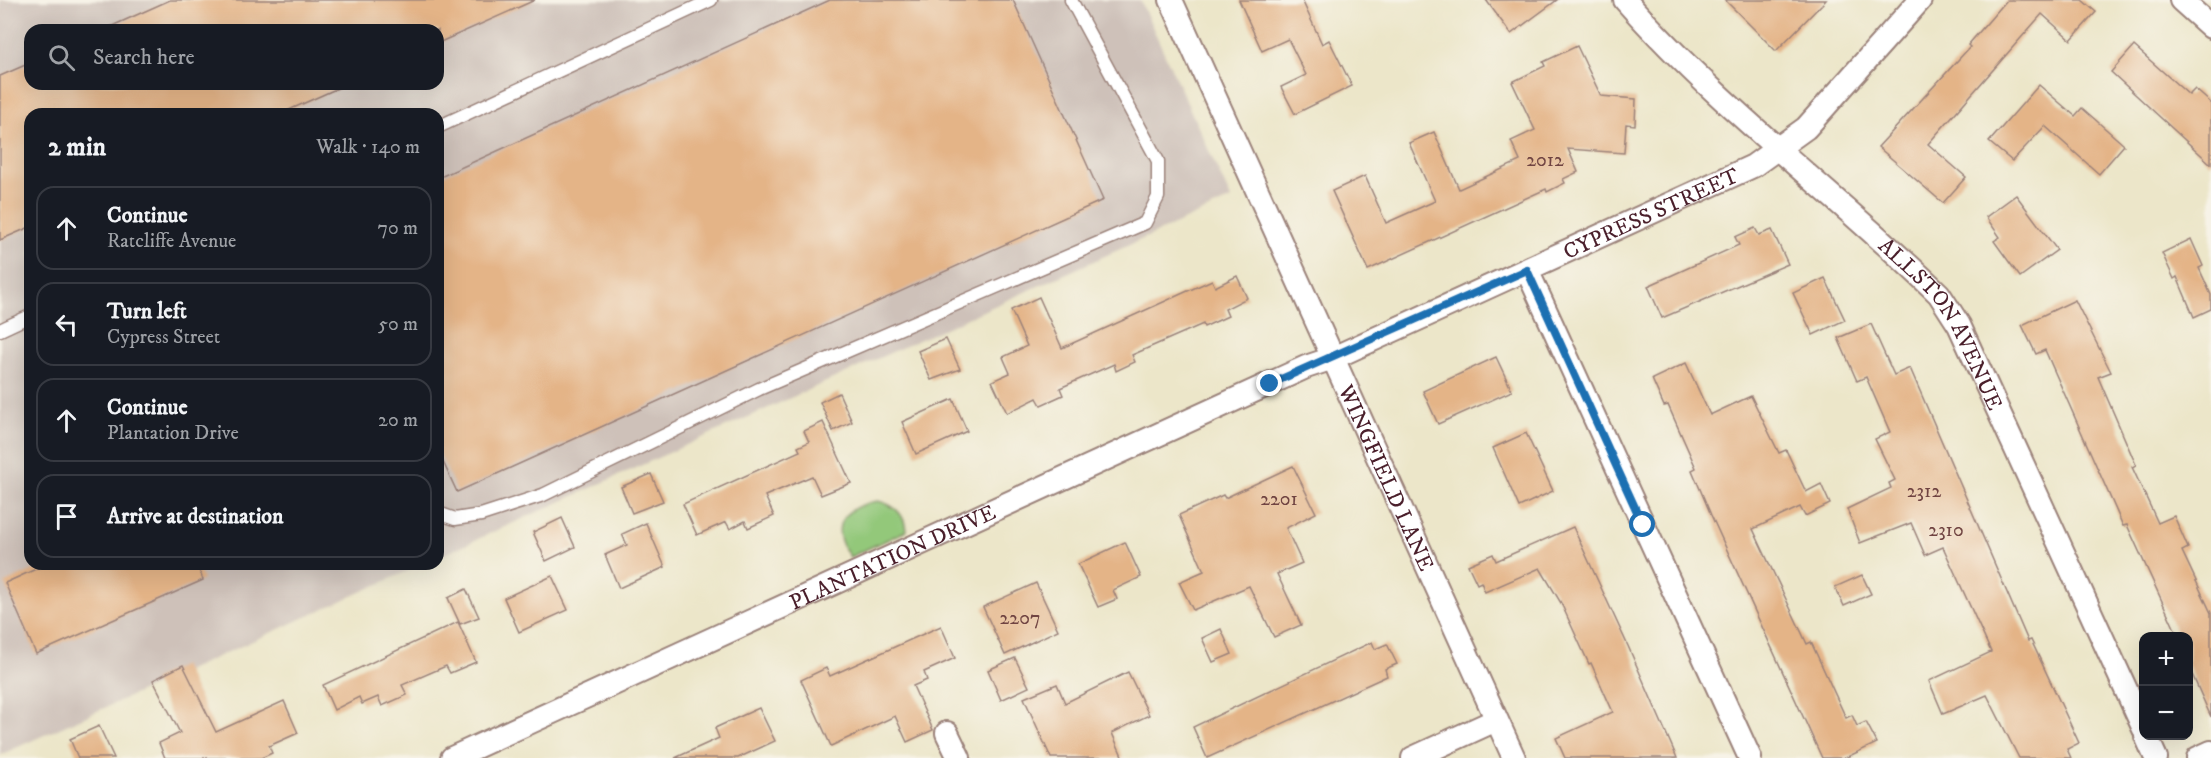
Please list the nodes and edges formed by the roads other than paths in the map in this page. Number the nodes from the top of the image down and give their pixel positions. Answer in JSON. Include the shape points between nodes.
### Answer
{"nodes":[{"id":1,"x":711,"y":0,"type":"edge"},
{"id":2,"x":1071,"y":0,"type":"edge"},
{"id":3,"x":1171,"y":0,"type":"edge"},
{"id":4,"x":1625,"y":0,"type":"edge"},
{"id":5,"x":1920,"y":0,"type":"edge"},
{"id":6,"x":2181,"y":0,"type":"edge"},
{"id":7,"x":2211,"y":27,"type":"edge"},
{"id":8,"x":444,"y":123,"type":"edge"},
{"id":9,"x":1778,"y":148,"type":"junction"},
{"id":10,"x":1527,"y":270,"type":"junction"},
{"id":11,"x":24,"y":319,"type":"edge"},
{"id":12,"x":0,"y":330,"type":"edge"},
{"id":13,"x":1333,"y":358,"type":"junction"},
{"id":14,"x":444,"y":515,"type":"edge"},
{"id":15,"x":2139,"y":718,"type":"edge"},
{"id":16,"x":1496,"y":720,"type":"junction"},
{"id":17,"x":948,"y":733,"type":"dead end"},
{"id":18,"x":2148,"y":740,"type":"edge"},
{"id":19,"x":494,"y":750,"type":"edge"},
{"id":20,"x":2211,"y":752,"type":"edge"},
{"id":21,"x":452,"y":758,"type":"edge"},
{"id":22,"x":959,"y":758,"type":"edge"},
{"id":23,"x":1413,"y":758,"type":"edge"},
{"id":24,"x":1514,"y":758,"type":"edge"},
{"id":25,"x":1750,"y":758,"type":"edge"},
{"id":26,"x":2156,"y":758,"type":"edge"},
{"id":27,"x":2198,"y":758,"type":"edge"}],
"edges":[{"from":1,"to":8,"type":"lane"},
{"from":2,"to":14,"type":"lane","via":[[1158,161],[1158,197],[1145,224],[759,389],[543,495],[481,515],[455,519]]},
{"from":3,"to":13,"type":"street","name":"WINGFIELD LANE"},
{"from":4,"to":9,"type":"street","name":"ALLSTON AVENUE","via":[[1653,32]]},
{"from":5,"to":9,"type":"street","name":"CYPRESS STREET","via":[[1806,128]]},
{"from":6,"to":7,"type":"street"},
{"from":9,"to":10,"type":"street","name":"CYPRESS STREET","via":[[1754,166]]},
{"from":9,"to":15,"type":"street","name":"ALLSTON AVENUE","via":[[1939,294],[1959,325]]},
{"from":10,"to":13,"type":"street","name":"CYPRESS STREET"},
{"from":10,"to":25,"type":"street"},
{"from":11,"to":12,"type":"lane"},
{"from":13,"to":16,"type":"street","name":"WINGFIELD LANE"},
{"from":13,"to":19,"type":"street","name":"PLANTATION DRIVE","via":[[526,723]]},
{"from":16,"to":23,"type":"street"},
{"from":16,"to":24,"type":"street","name":"WINGFIELD LANE"},
{"from":17,"to":22,"type":"street"},
{"from":18,"to":26,"type":"street"},
{"from":19,"to":21,"type":"street","name":"PLANTATION DRIVE"},
{"from":20,"to":27,"type":"street"}]}
